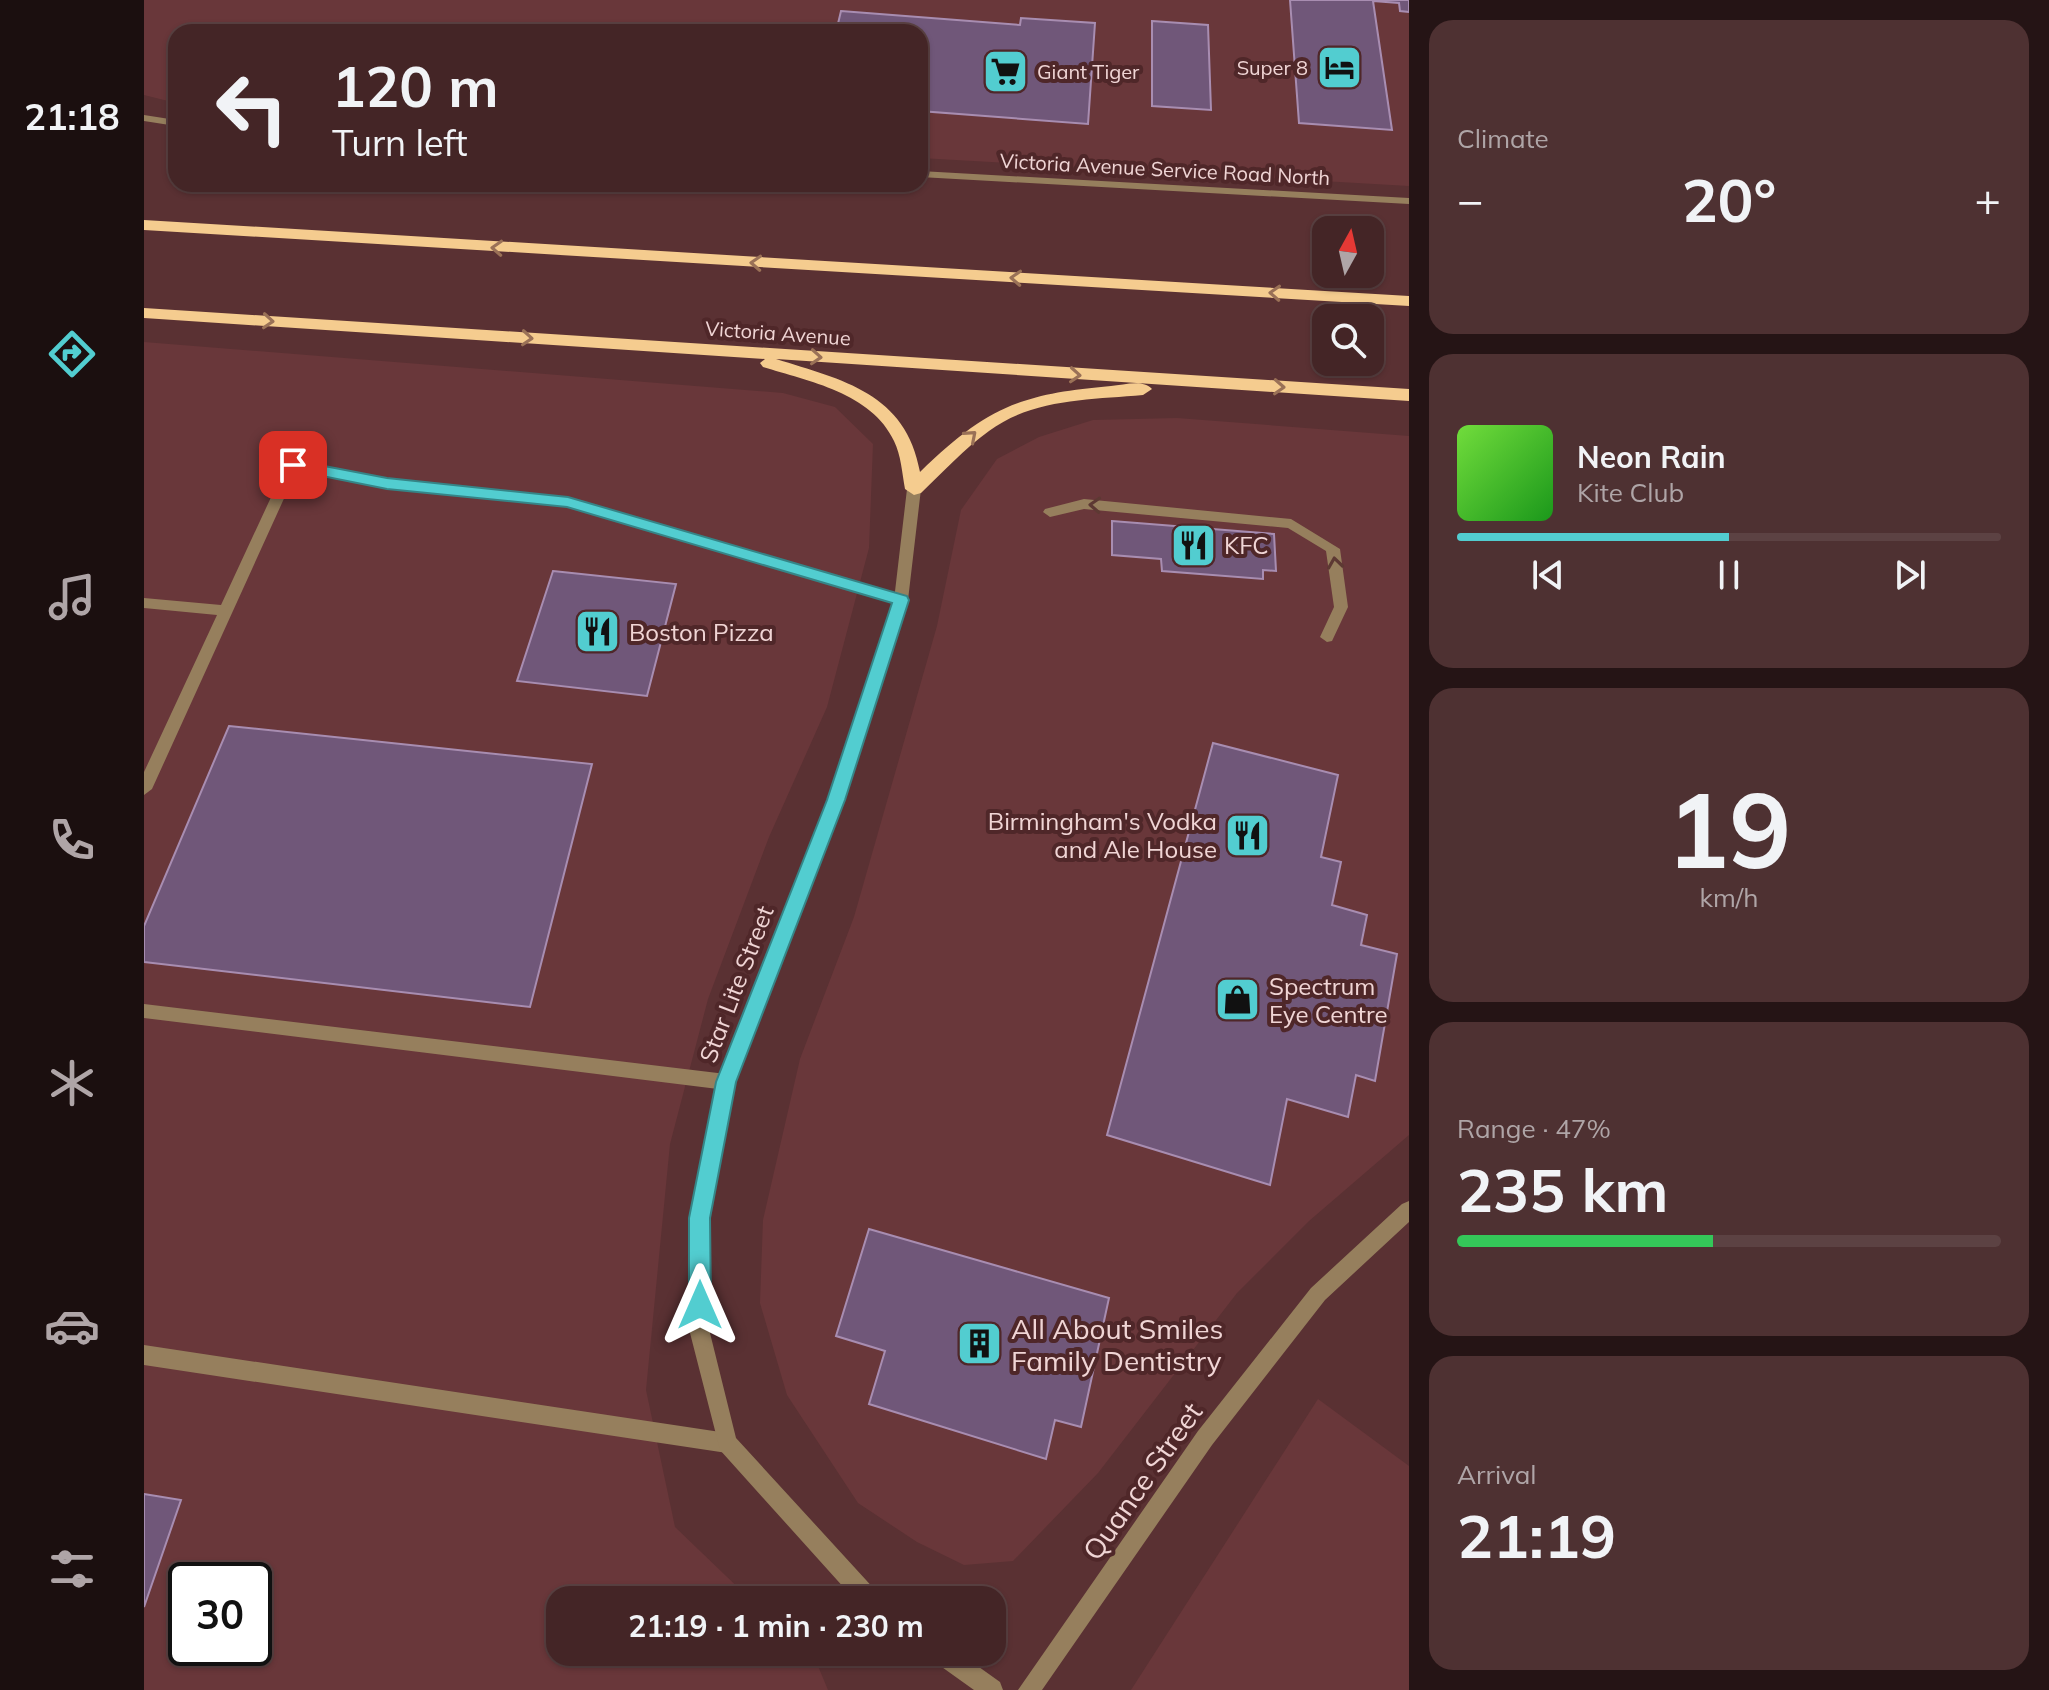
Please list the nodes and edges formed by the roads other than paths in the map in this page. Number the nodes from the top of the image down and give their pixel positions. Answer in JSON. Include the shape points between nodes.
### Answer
{"nodes":[{"id":1,"x":144,"y":118,"type":"edge"},
{"id":2,"x":168,"y":122,"type":"edge"},
{"id":3,"x":928,"y":174,"type":"edge"},
{"id":4,"x":1409,"y":201,"type":"edge"},
{"id":5,"x":144,"y":225,"type":"edge"},
{"id":6,"x":144,"y":237,"type":"edge"},
{"id":7,"x":325,"y":237,"type":"junction"},
{"id":8,"x":1409,"y":301,"type":"edge"},
{"id":9,"x":144,"y":313,"type":"edge"},
{"id":10,"x":738,"y":352,"type":"junction"},
{"id":11,"x":1201,"y":383,"type":"junction"},
{"id":12,"x":1409,"y":395,"type":"edge"},
{"id":13,"x":914,"y":489,"type":"junction"},
{"id":14,"x":1050,"y":512,"type":"dead end"},
{"id":15,"x":901,"y":600,"type":"junction"},
{"id":16,"x":144,"y":603,"type":"edge"},
{"id":17,"x":227,"y":611,"type":"junction"},
{"id":18,"x":1327,"y":637,"type":"dead end"},
{"id":19,"x":144,"y":789,"type":"edge"},
{"id":20,"x":144,"y":1011,"type":"edge"},
{"id":21,"x":726,"y":1082,"type":"junction"},
{"id":22,"x":1409,"y":1210,"type":"edge"},
{"id":23,"x":144,"y":1355,"type":"edge"},
{"id":24,"x":727,"y":1443,"type":"junction"},
{"id":25,"x":856,"y":1586,"type":"edge"},
{"id":26,"x":959,"y":1666,"type":"edge"},
{"id":27,"x":992,"y":1690,"type":"edge"},
{"id":28,"x":1029,"y":1690,"type":"edge"}],
"edges":[{"from":1,"to":2,"type":"street"},
{"from":3,"to":4,"type":"street","name":"Victoria Avenue Service Road North"},
{"from":5,"to":7,"type":"highway"},
{"from":6,"to":7,"type":"highway"},
{"from":8,"to":7,"type":"highway","one_way":true},
{"from":9,"to":10,"type":"highway","name":"Victoria Avenue","one_way":true},
{"from":10,"to":11,"type":"highway","name":"Victoria Avenue","one_way":true},
{"from":10,"to":13,"type":"highway","via":[[844,388],[882,410],[903,439]]},
{"from":11,"to":12,"type":"highway","name":"Victoria Avenue","one_way":true},
{"from":13,"to":11,"type":"highway","one_way":true,"via":[[978,430],[1010,410]]},
{"from":13,"to":15,"type":"street","name":"Star Lite Street"},
{"from":18,"to":14,"type":"street","one_way":true,"via":[[1341,607],[1333,549],[1291,524],[1084,504]]},
{"from":15,"to":17,"type":"street","via":[[568,502],[387,484],[293,465]]},
{"from":15,"to":21,"type":"street","name":"Star Lite Street","via":[[836,800]]},
{"from":16,"to":17,"type":"street"},
{"from":17,"to":19,"type":"street"},
{"from":20,"to":21,"type":"street"},
{"from":21,"to":24,"type":"street","name":"Star Lite Street","via":[[700,1218],[700,1333]]},
{"from":22,"to":28,"type":"street","name":"Quance Street","via":[[1318,1294],[1205,1438]]},
{"from":23,"to":24,"type":"street"},
{"from":24,"to":25,"type":"street","name":"Star Lite Street"},
{"from":26,"to":27,"type":"street"}]}
